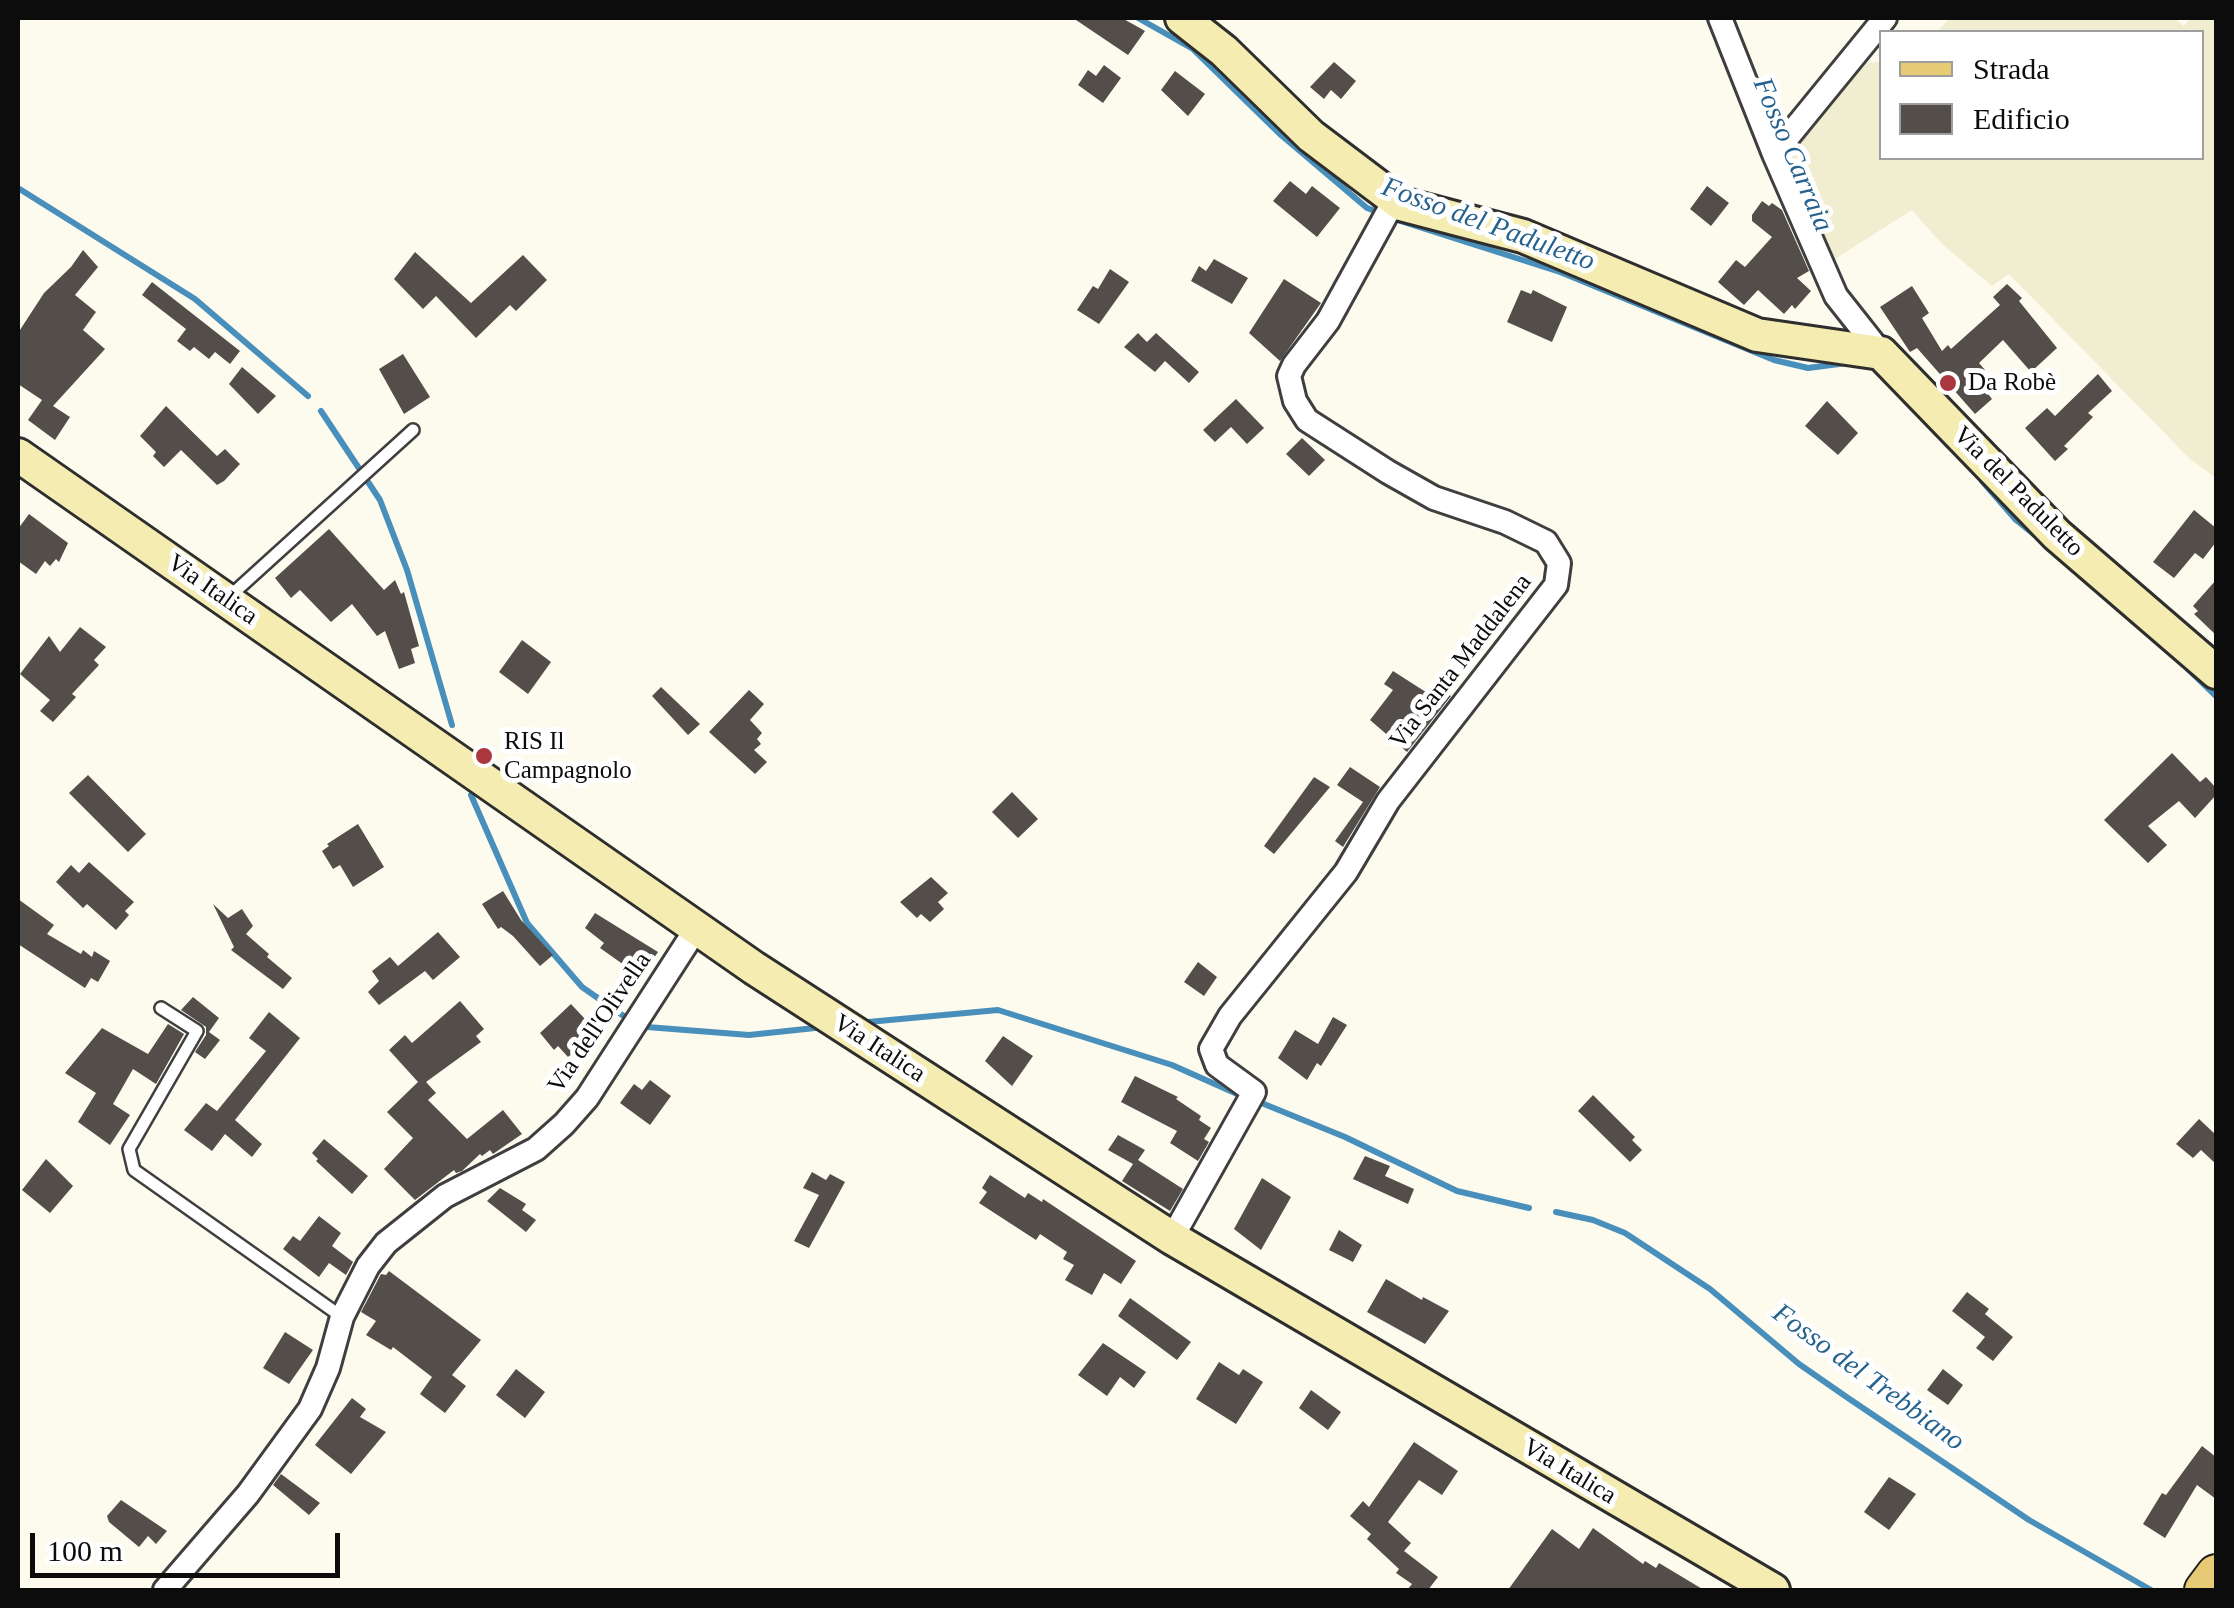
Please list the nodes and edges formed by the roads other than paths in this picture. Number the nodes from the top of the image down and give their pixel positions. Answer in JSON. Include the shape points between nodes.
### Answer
{"nodes":[{"id":1,"x":1182,"y":18,"type":"edge"},
{"id":2,"x":1720,"y":18,"type":"edge"},
{"id":3,"x":1885,"y":18,"type":"edge"},
{"id":4,"x":1774,"y":154,"type":"junction"},
{"id":5,"x":1388,"y":210,"type":"junction"},
{"id":6,"x":1881,"y":353,"type":"junction"},
{"id":7,"x":413,"y":430,"type":"dead end"},
{"id":8,"x":18,"y":456,"type":"edge"},
{"id":9,"x":226,"y":600,"type":"junction"},
{"id":10,"x":2216,"y":672,"type":"edge"},
{"id":11,"x":698,"y":926,"type":"junction"},
{"id":12,"x":160,"y":1008,"type":"dead end"},
{"id":13,"x":1172,"y":1238,"type":"junction"},
{"id":14,"x":342,"y":1317,"type":"junction"},
{"id":15,"x":2216,"y":1574,"type":"edge"},
{"id":16,"x":165,"y":1590,"type":"edge"},
{"id":17,"x":1773,"y":1590,"type":"edge"},
{"id":18,"x":2204,"y":1590,"type":"edge"}],
"edges":[{"from":1,"to":5,"type":"main road"},
{"from":2,"to":4,"type":"street"},
{"from":3,"to":4,"type":"street"},
{"from":4,"to":6,"type":"street","via":[[1836,296]]},
{"from":5,"to":6,"type":"main road","via":[[1401,204],[1523,236],[1757,335]]},
{"from":5,"to":13,"type":"street","name":"Via Santa Maddalena","via":[[1328,321],[1294,365],[1289,376],[1295,401],[1307,420],[1434,498],[1546,542],[1559,563],[1556,584],[1388,801],[1346,872],[1230,1016],[1211,1049],[1217,1065],[1251,1100]]},
{"from":6,"to":10,"type":"main road","name":"Via del Paduletto","via":[[2057,536]]},
{"from":7,"to":9,"type":"lane"},
{"from":8,"to":9,"type":"main road","name":"Via Italica"},
{"from":9,"to":11,"type":"main road","name":"Via Italica"},
{"from":11,"to":13,"type":"main road","name":"Via Italica"},
{"from":11,"to":14,"type":"street","name":"Via dell'Olivella","via":[[564,1124],[536,1148],[445,1196],[386,1243]]},
{"from":12,"to":14,"type":"lane","via":[[197,1031],[129,1149],[134,1170]]},
{"from":13,"to":17,"type":"main road","name":"Via Italica"},
{"from":14,"to":16,"type":"street","name":"Via dell'Olivella","via":[[310,1409]]},
{"from":15,"to":18,"type":"main road"}]}
